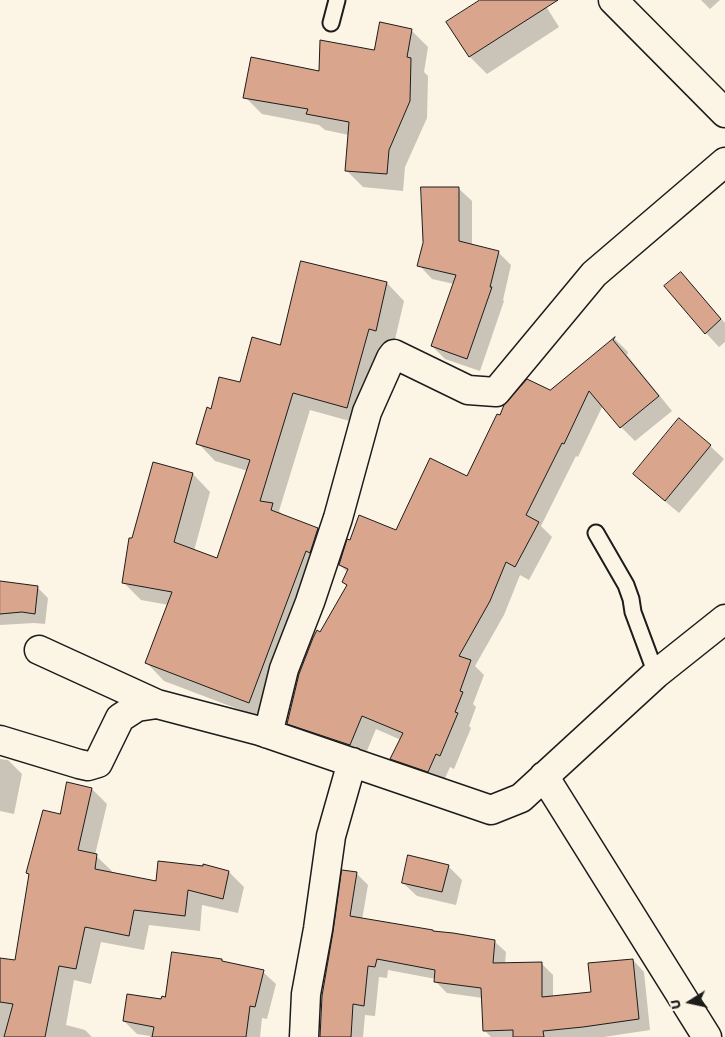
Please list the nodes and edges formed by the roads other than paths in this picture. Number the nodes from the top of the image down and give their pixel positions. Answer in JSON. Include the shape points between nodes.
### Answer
{"nodes":[{"id":1,"x":337,"y":0,"type":"edge"},
{"id":2,"x":613,"y":0,"type":"edge"},
{"id":3,"x":331,"y":23,"type":"dead end"},
{"id":4,"x":725,"y":113,"type":"edge"},
{"id":5,"x":725,"y":162,"type":"edge"},
{"id":6,"x":596,"y":533,"type":"dead end"},
{"id":7,"x":725,"y":619,"type":"edge"},
{"id":8,"x":39,"y":650,"type":"dead end"},
{"id":9,"x":656,"y":674,"type":"junction"},
{"id":10,"x":157,"y":704,"type":"junction"},
{"id":11,"x":268,"y":734,"type":"junction"},
{"id":12,"x":0,"y":740,"type":"edge"},
{"id":13,"x":352,"y":762,"type":"junction"},
{"id":14,"x":544,"y":776,"type":"junction"},
{"id":15,"x":304,"y":1037,"type":"edge"},
{"id":16,"x":707,"y":1037,"type":"edge"}],
"edges":[{"from":1,"to":3,"type":"lane"},
{"from":2,"to":4,"type":"street"},
{"from":5,"to":11,"type":"street","via":[[594,274],[496,392],[468,390],[394,354],[367,412],[338,518],[284,669]]},
{"from":6,"to":9,"type":"lane","via":[[626,585]]},
{"from":7,"to":9,"type":"street"},
{"from":8,"to":10,"type":"street"},
{"from":9,"to":14,"type":"street"},
{"from":10,"to":11,"type":"street"},
{"from":10,"to":12,"type":"street","via":[[137,707],[120,718],[98,763],[88,766]]},
{"from":11,"to":13,"type":"street"},
{"from":13,"to":14,"type":"street","via":[[490,810],[521,798]]},
{"from":13,"to":15,"type":"street","via":[[331,836],[306,994]]},
{"from":14,"to":16,"type":"street"}]}
